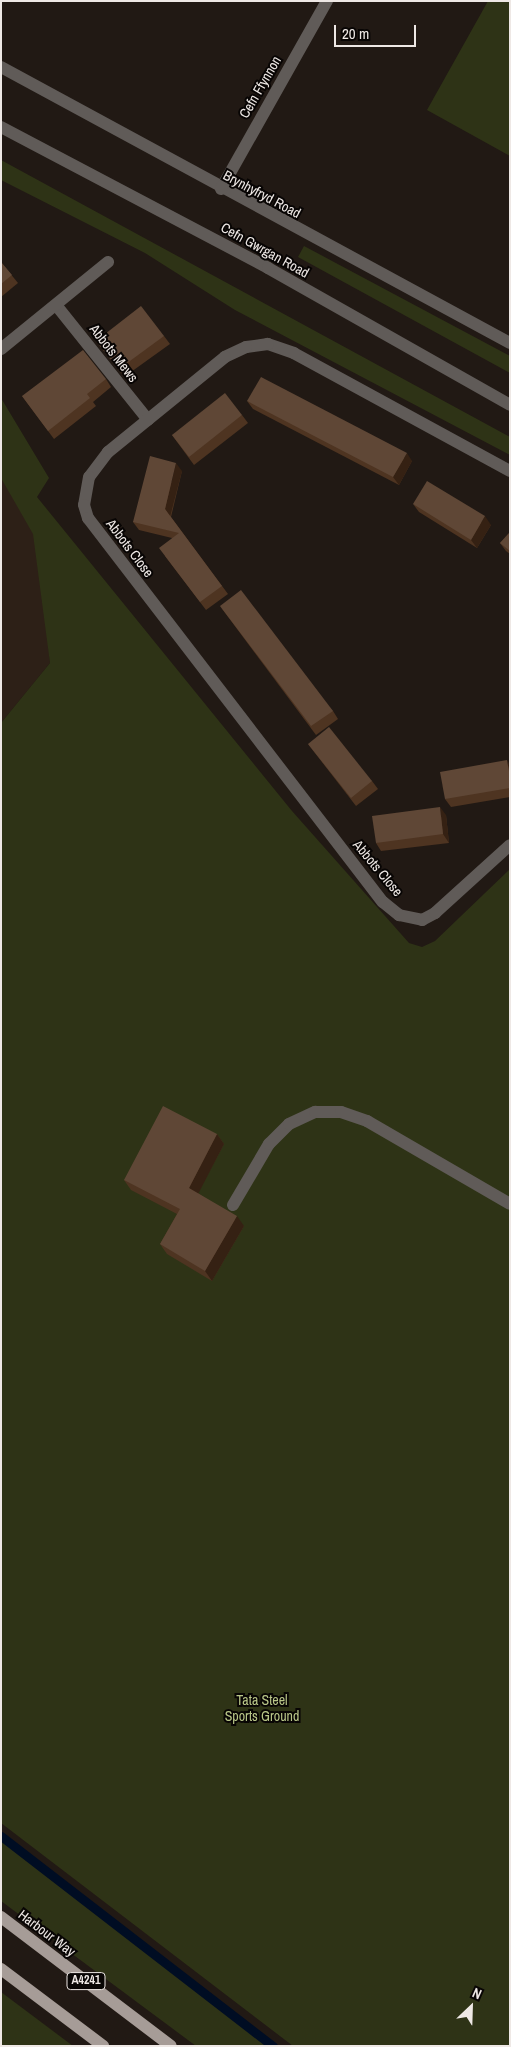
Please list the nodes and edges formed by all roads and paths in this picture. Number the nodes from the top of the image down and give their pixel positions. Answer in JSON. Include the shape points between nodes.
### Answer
{"nodes":[{"id":1,"x":327,"y":1,"type":"edge"},
{"id":2,"x":1,"y":67,"type":"edge"},
{"id":3,"x":1,"y":127,"type":"edge"},
{"id":4,"x":221,"y":189,"type":"junction"},
{"id":5,"x":108,"y":262,"type":"dead end"},
{"id":6,"x":56,"y":305,"type":"junction"},
{"id":7,"x":510,"y":343,"type":"edge"},
{"id":8,"x":1,"y":349,"type":"edge"},
{"id":9,"x":510,"y":406,"type":"edge"},
{"id":10,"x":148,"y":420,"type":"junction"},
{"id":11,"x":510,"y":471,"type":"edge"},
{"id":12,"x":510,"y":846,"type":"edge"},
{"id":13,"x":510,"y":1204,"type":"edge"},
{"id":14,"x":233,"y":1205,"type":"dead end"},
{"id":15,"x":1,"y":1917,"type":"edge"},
{"id":16,"x":1,"y":1969,"type":"edge"},
{"id":17,"x":103,"y":2046,"type":"edge"},
{"id":18,"x":171,"y":2046,"type":"edge"}],
"edges":[{"from":1,"to":4,"type":"street","name":"Cefn Ffynnon"},
{"from":2,"to":4,"type":"street","name":"Brynhyfryd Road"},
{"from":3,"to":9,"type":"street","name":"Cefn Gwrgan Road","via":[[268,268]]},
{"from":4,"to":7,"type":"street","name":"Brynhyfryd Road"},
{"from":5,"to":6,"type":"street"},
{"from":6,"to":8,"type":"street"},
{"from":6,"to":10,"type":"street","name":"Abbots Mews"},
{"from":10,"to":11,"type":"street","name":"Abbots Close","via":[[225,357],[246,347],[268,344],[294,352]]},
{"from":10,"to":12,"type":"street","name":"Abbots Close","via":[[96,464],[84,493],[88,518],[383,902],[399,915],[422,920],[435,914]]},
{"from":13,"to":14,"type":"street","via":[[367,1121],[340,1112],[316,1112],[289,1124],[269,1144]]},
{"from":15,"to":18,"type":"main road","name":"Harbour Way","number":"A4241"},
{"from":16,"to":17,"type":"main road"}]}
